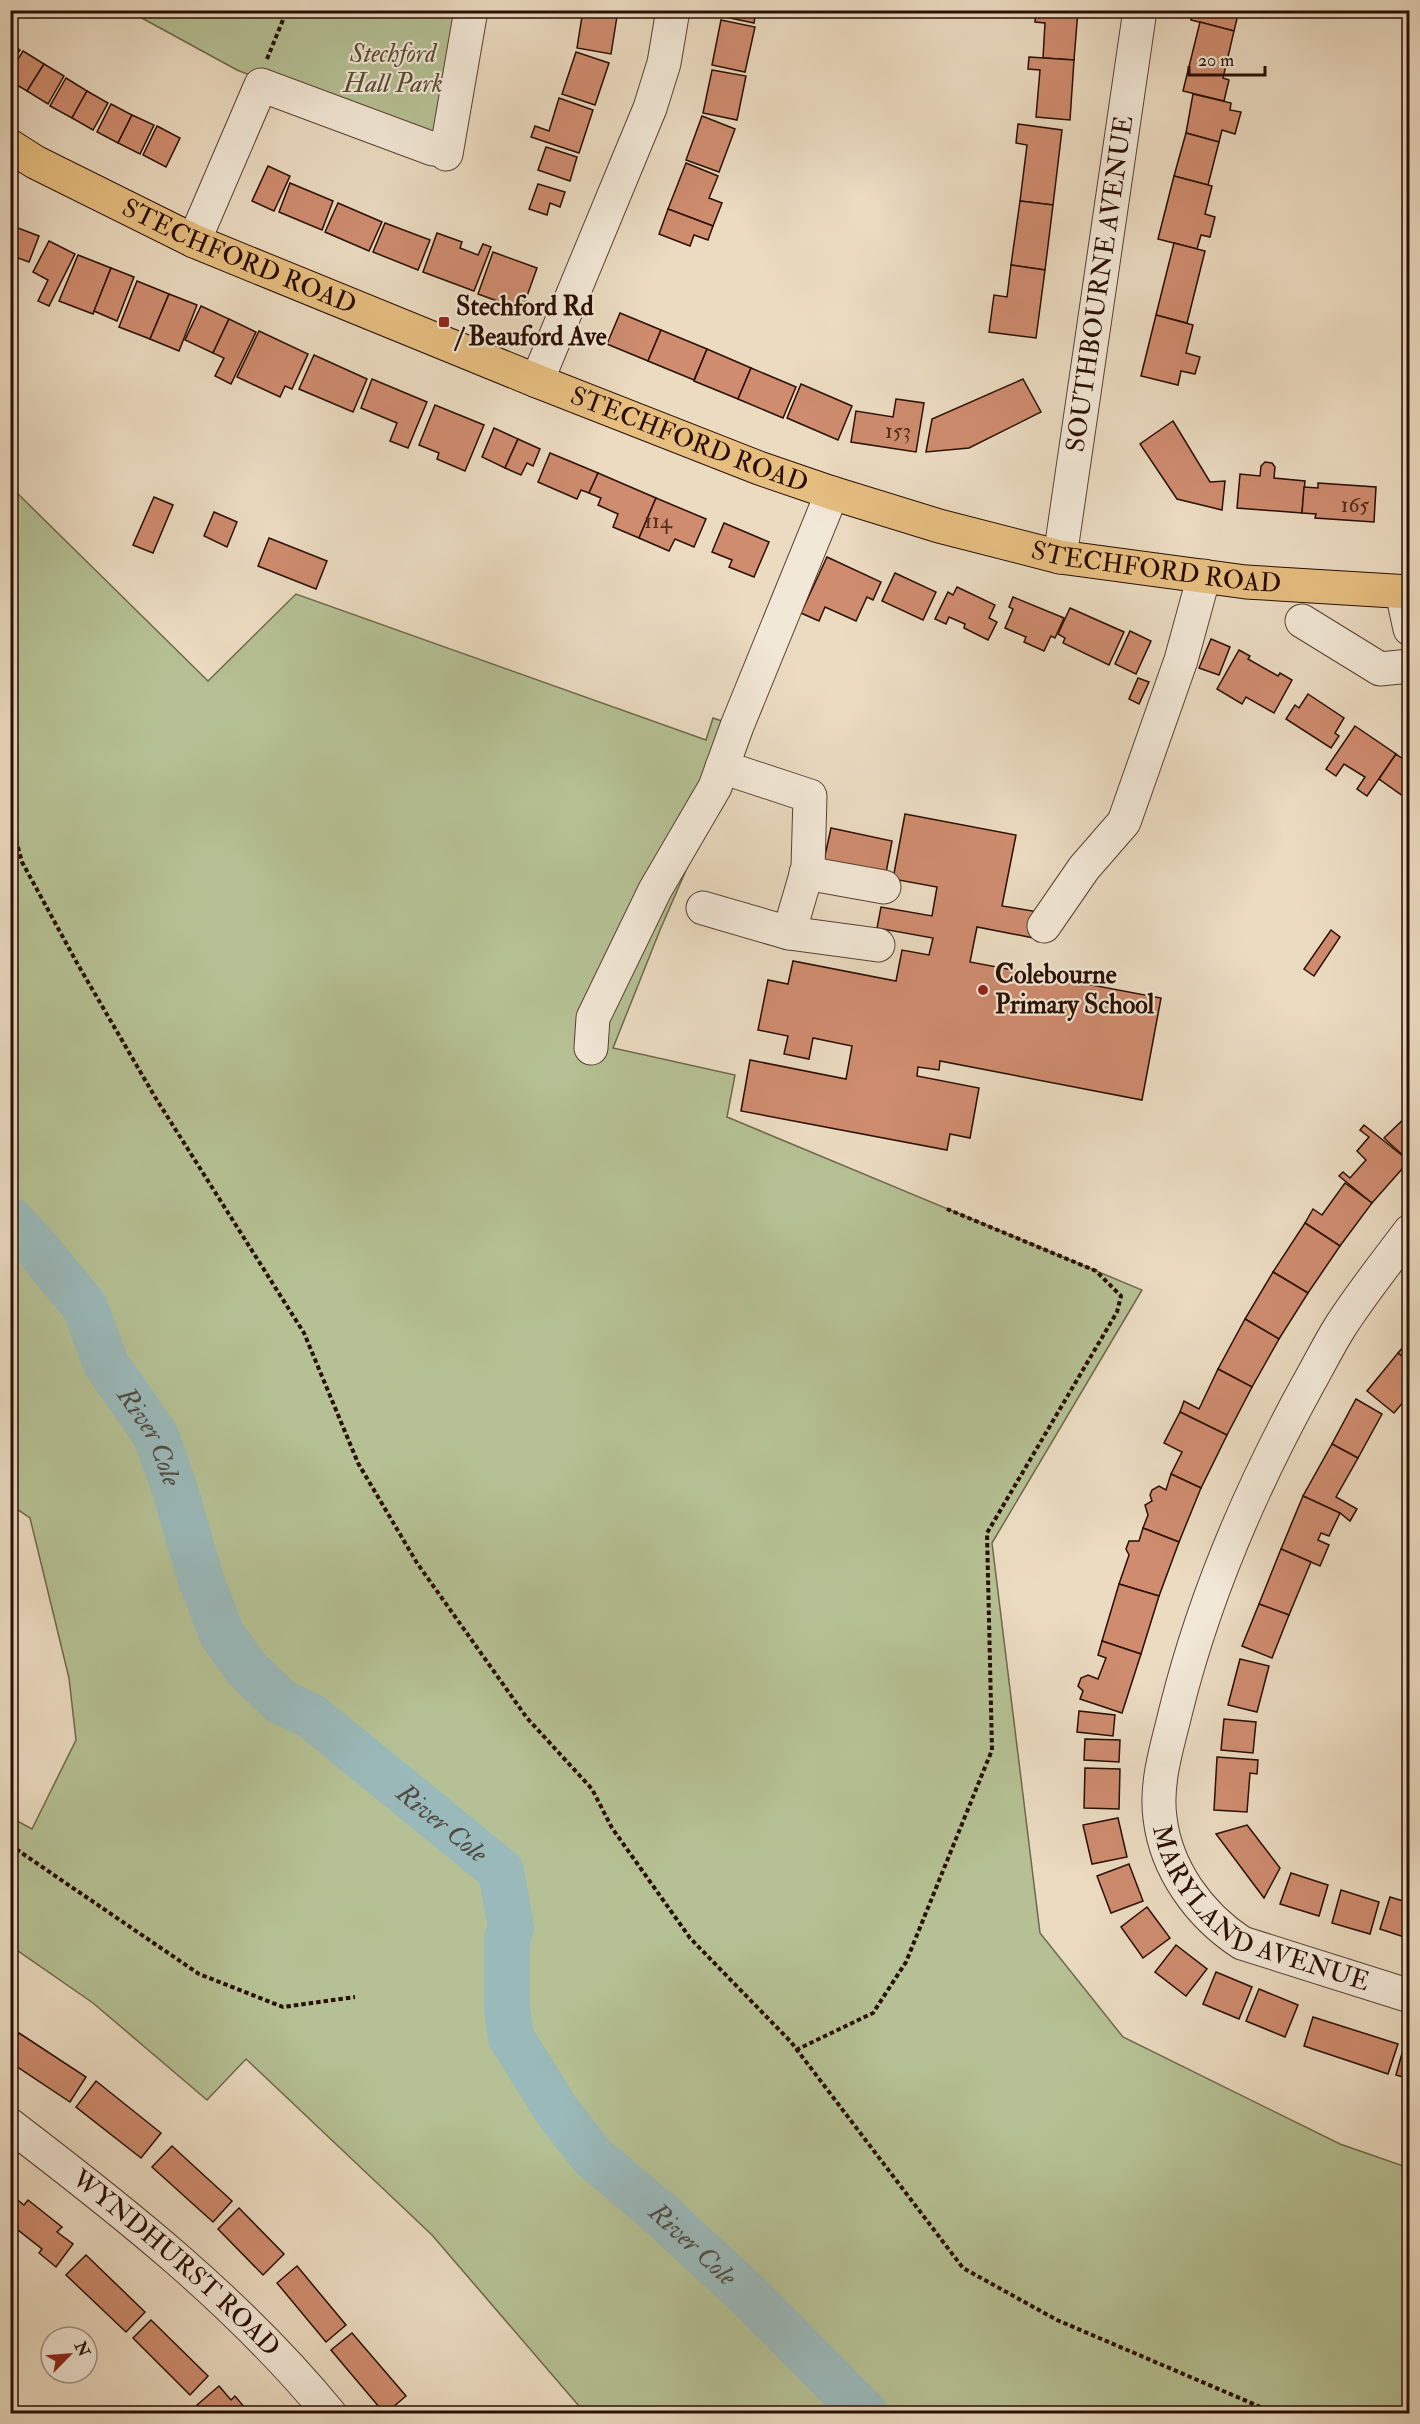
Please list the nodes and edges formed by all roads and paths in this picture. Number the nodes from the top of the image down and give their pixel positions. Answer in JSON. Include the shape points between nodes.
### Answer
{"nodes":[{"id":1,"x":471,"y":10,"type":"edge"},
{"id":2,"x":673,"y":10,"type":"edge"},
{"id":3,"x":1140,"y":10,"type":"edge"},
{"id":4,"x":10,"y":146,"type":"edge"},
{"id":5,"x":194,"y":241,"type":"junction"},
{"id":6,"x":537,"y":381,"type":"junction"},
{"id":7,"x":832,"y":494,"type":"junction"},
{"id":8,"x":1060,"y":556,"type":"junction"},
{"id":9,"x":1204,"y":576,"type":"junction"},
{"id":10,"x":1406,"y":592,"type":"edge"},
{"id":11,"x":1302,"y":621,"type":"dead end"},
{"id":12,"x":1410,"y":629,"type":"edge"},
{"id":13,"x":1410,"y":666,"type":"edge"},
{"id":14,"x":722,"y":767,"type":"junction"},
{"id":15,"x":10,"y":818,"type":"edge"},
{"id":16,"x":806,"y":873,"type":"junction"},
{"id":17,"x":884,"y":887,"type":"dead end"},
{"id":18,"x":703,"y":908,"type":"dead end"},
{"id":19,"x":1044,"y":926,"type":"dead end"},
{"id":20,"x":789,"y":933,"type":"junction"},
{"id":21,"x":878,"y":945,"type":"dead end"},
{"id":22,"x":591,"y":1048,"type":"dead end"},
{"id":23,"x":947,"y":1209,"type":"dead end"},
{"id":24,"x":1410,"y":1231,"type":"edge"},
{"id":25,"x":10,"y":1845,"type":"edge"},
{"id":26,"x":1410,"y":1996,"type":"edge"},
{"id":27,"x":355,"y":1997,"type":"dead end"},
{"id":28,"x":796,"y":2050,"type":"junction"},
{"id":29,"x":10,"y":2125,"type":"edge"},
{"id":30,"x":330,"y":2414,"type":"edge"},
{"id":31,"x":1277,"y":2414,"type":"edge"}],
"edges":[{"from":1,"to":5,"type":"street","via":[[439,151],[261,85]]},
{"from":2,"to":6,"type":"street","via":[[664,63],[650,108]]},
{"from":3,"to":8,"type":"street","name":"SOUTHBOURNE AVENUE"},
{"from":4,"to":5,"type":"main road","name":"STECHFORD ROAD"},
{"from":5,"to":6,"type":"main road","name":"STECHFORD ROAD"},
{"from":6,"to":7,"type":"main road","name":"STECHFORD ROAD"},
{"from":7,"to":8,"type":"main road","name":"STECHFORD ROAD"},
{"from":7,"to":14,"type":"street"},
{"from":8,"to":9,"type":"main road","name":"STECHFORD ROAD"},
{"from":9,"to":10,"type":"main road","name":"STECHFORD ROAD"},
{"from":9,"to":19,"type":"street","via":[[1181,660],[1124,822],[1084,868]]},
{"from":10,"to":12,"type":"street"},
{"from":11,"to":13,"type":"street","via":[[1380,669]]},
{"from":14,"to":16,"type":"street","via":[[810,796]]},
{"from":14,"to":22,"type":"street","via":[[715,787],[655,890],[593,1018]]},
{"from":15,"to":28,"type":"path","via":[[22,862],[77,963],[160,1106],[304,1333],[358,1462],[417,1563],[527,1718],[592,1789],[612,1828],[690,1938]]},
{"from":16,"to":17,"type":"street"},
{"from":16,"to":20,"type":"street"},
{"from":18,"to":20,"type":"street"},
{"from":20,"to":21,"type":"street"},
{"from":23,"to":28,"type":"path","via":[[1096,1271],[1121,1296],[1117,1312],[987,1533],[992,1750],[906,1962],[873,2013]]},
{"from":24,"to":26,"type":"street","name":"MARYLAND AVENUE","via":[[1340,1327],[1277,1440],[1232,1544],[1192,1646],[1162,1766],[1159,1816],[1176,1872],[1222,1930],[1242,1943]]},
{"from":25,"to":27,"type":"path","via":[[199,1974],[284,2007]]},
{"from":28,"to":31,"type":"path","via":[[963,2268],[1057,2320]]},
{"from":29,"to":30,"type":"street","name":"WYNDHURST ROAD","via":[[123,2211],[257,2332]]}]}
